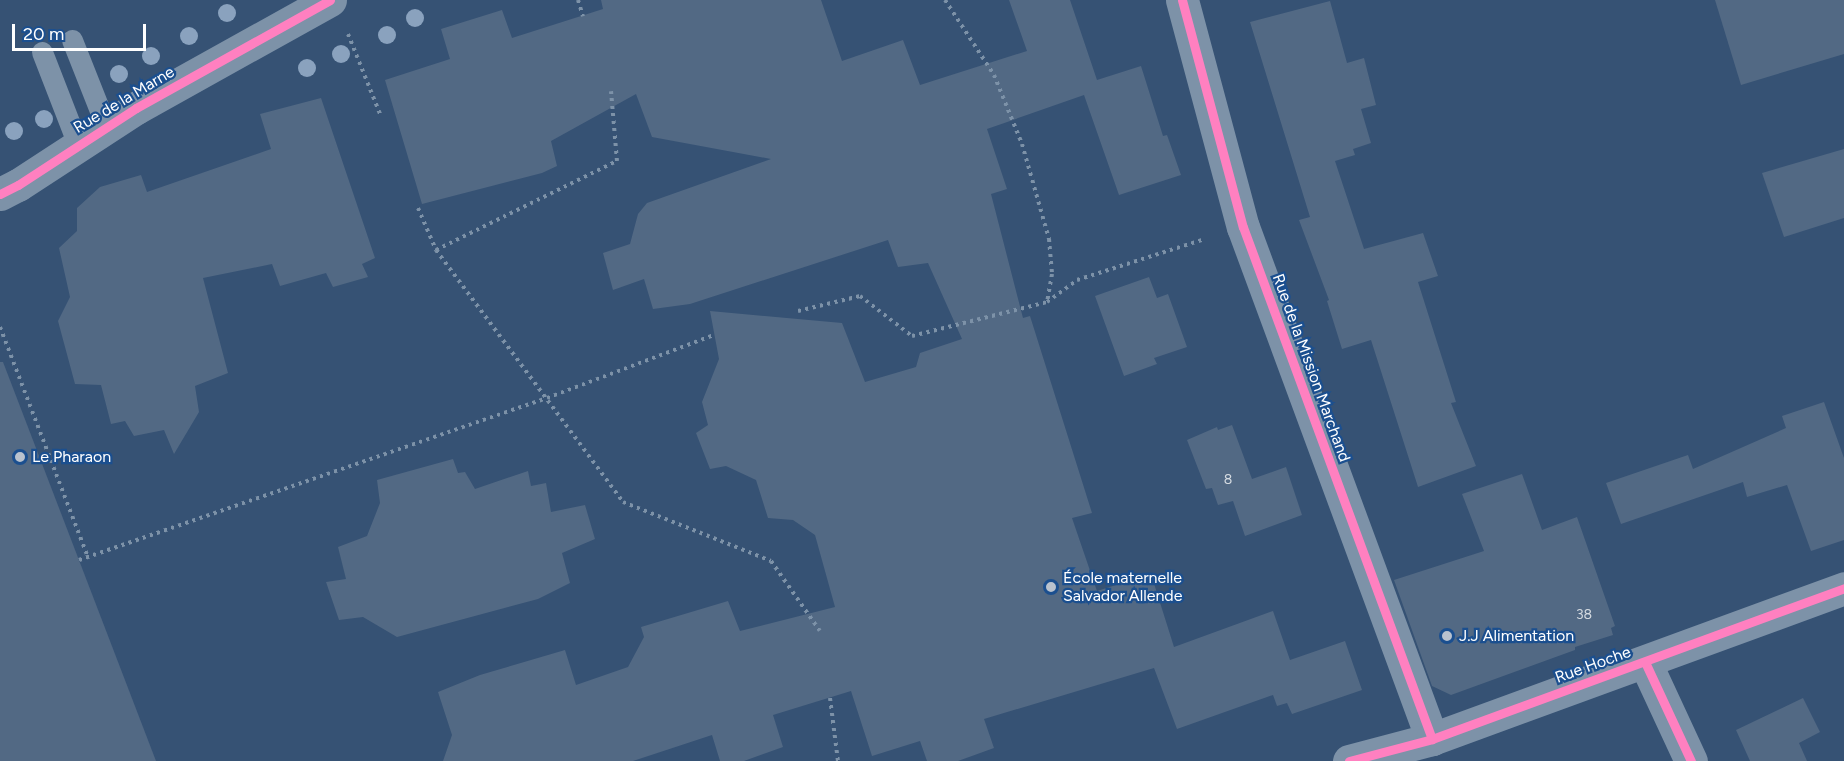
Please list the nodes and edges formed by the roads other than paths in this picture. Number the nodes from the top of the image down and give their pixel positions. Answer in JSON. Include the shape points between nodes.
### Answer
{"nodes":[{"id":1,"x":330,"y":0,"type":"edge"},
{"id":2,"x":1182,"y":0,"type":"edge"},
{"id":3,"x":72,"y":40,"type":"dead end"},
{"id":4,"x":42,"y":52,"type":"dead end"},
{"id":5,"x":106,"y":126,"type":"junction"},
{"id":6,"x":78,"y":145,"type":"junction"},
{"id":7,"x":0,"y":194,"type":"edge"},
{"id":8,"x":1844,"y":588,"type":"edge"},
{"id":9,"x":1645,"y":662,"type":"junction"},
{"id":10,"x":1432,"y":739,"type":"junction"},
{"id":11,"x":1349,"y":761,"type":"edge"},
{"id":12,"x":1691,"y":761,"type":"edge"}],
"edges":[{"from":1,"to":5,"type":"street","name":"Rue de la Marne"},
{"from":2,"to":10,"type":"street","name":"Rue de la Mission Marchand","via":[[1243,227]]},
{"from":3,"to":5,"type":"lane"},
{"from":4,"to":6,"type":"lane"},
{"from":5,"to":6,"type":"street","name":"Rue de la Marne"},
{"from":6,"to":7,"type":"street","name":"Rue de la Marne"},
{"from":8,"to":9,"type":"street","name":"Rue Hoche"},
{"from":9,"to":10,"type":"street","name":"Rue Hoche"},
{"from":9,"to":12,"type":"street"},
{"from":10,"to":11,"type":"street","name":"Rue Hoche"}]}
